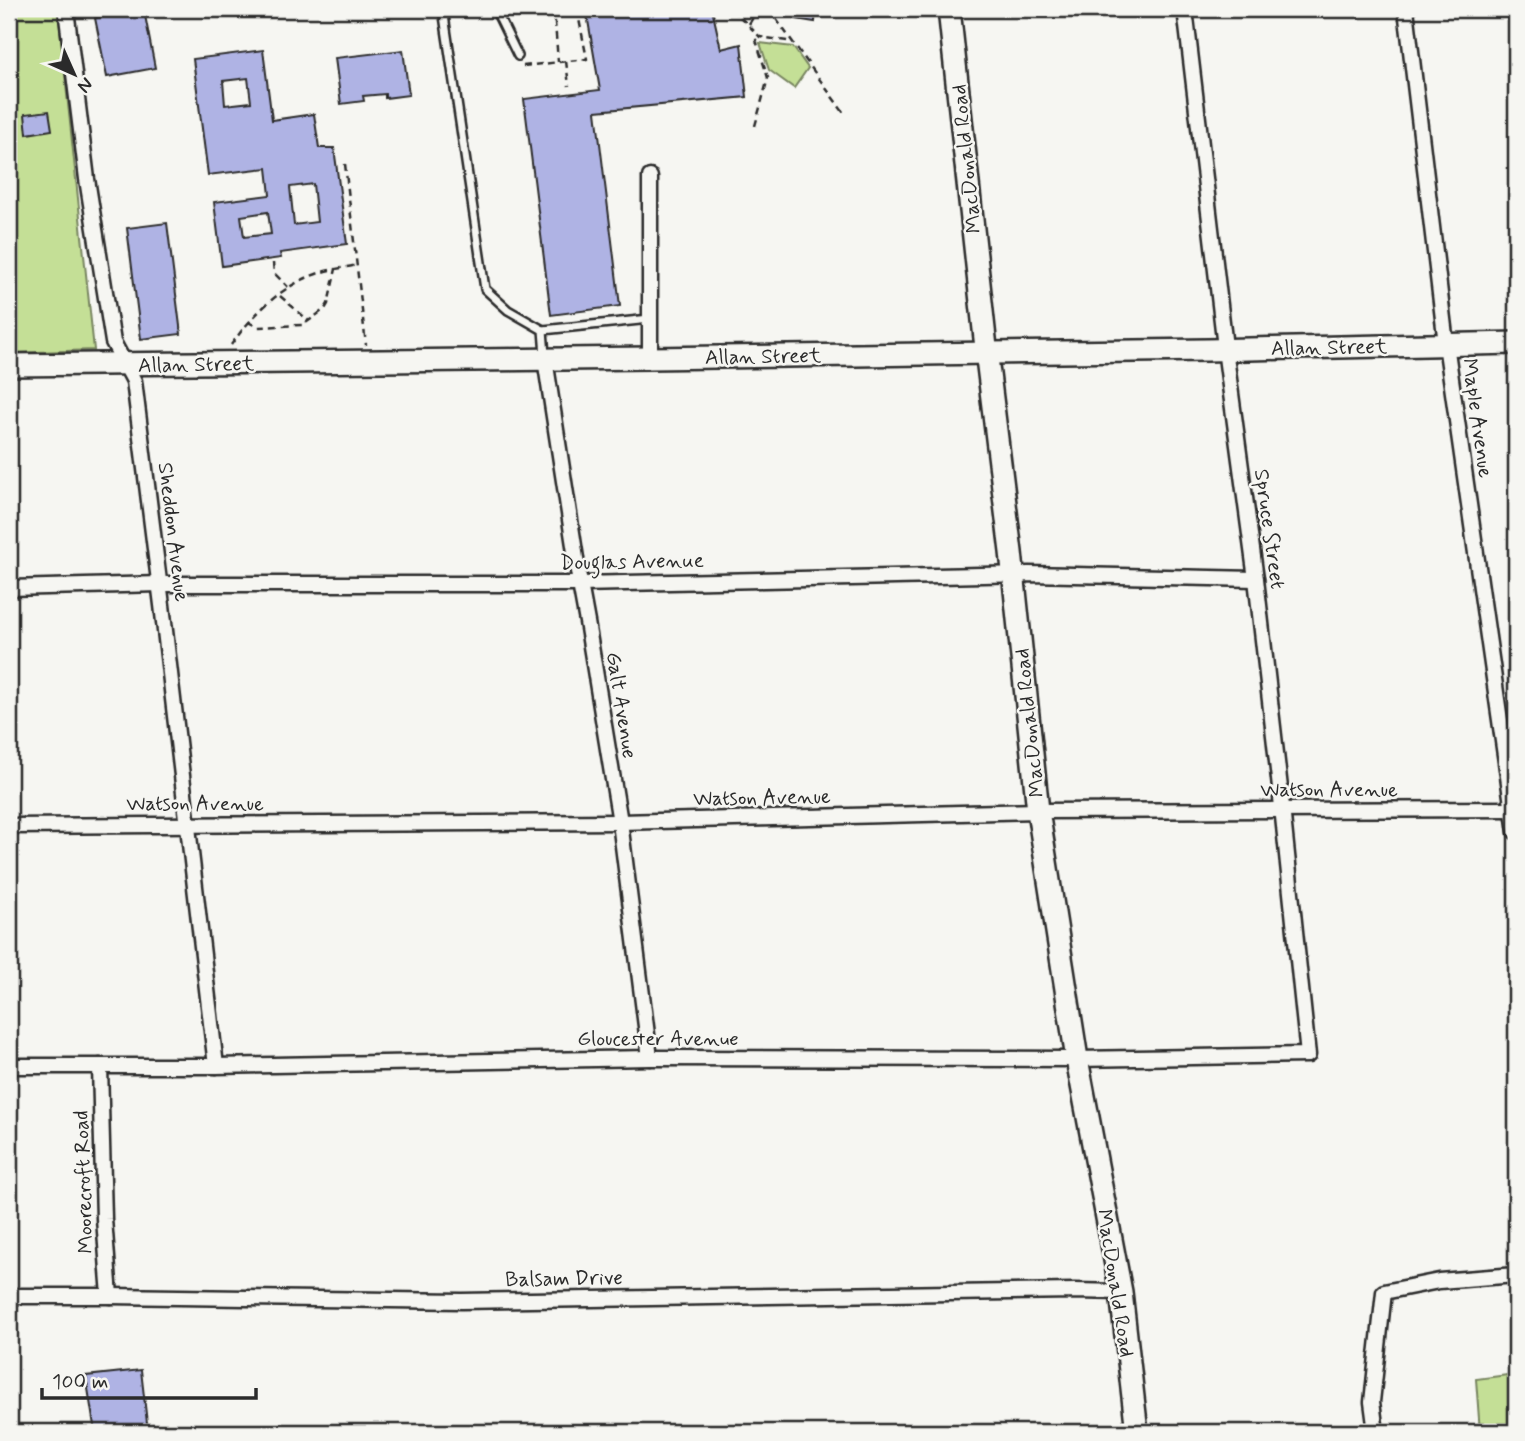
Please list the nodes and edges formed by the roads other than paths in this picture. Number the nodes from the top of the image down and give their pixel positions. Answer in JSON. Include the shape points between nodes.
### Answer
{"nodes":[{"id":1,"x":66,"y":9,"type":"edge"},
{"id":2,"x":443,"y":9,"type":"edge"},
{"id":3,"x":495,"y":9,"type":"edge"},
{"id":4,"x":949,"y":9,"type":"edge"},
{"id":5,"x":1185,"y":9,"type":"edge"},
{"id":6,"x":1406,"y":9,"type":"edge"},
{"id":7,"x":518,"y":55,"type":"dead end"},
{"id":8,"x":650,"y":177,"type":"dead end"},
{"id":9,"x":650,"y":319,"type":"junction"},
{"id":10,"x":543,"y":330,"type":"junction"},
{"id":11,"x":1446,"y":344,"type":"junction"},
{"id":12,"x":1516,"y":344,"type":"edge"},
{"id":13,"x":1225,"y":349,"type":"junction"},
{"id":14,"x":987,"y":353,"type":"junction"},
{"id":15,"x":650,"y":358,"type":"junction"},
{"id":16,"x":545,"y":359,"type":"junction"},
{"id":17,"x":9,"y":365,"type":"edge"},
{"id":18,"x":126,"y":365,"type":"junction"},
{"id":19,"x":1013,"y":574,"type":"junction"},
{"id":20,"x":1256,"y":579,"type":"junction"},
{"id":21,"x":160,"y":584,"type":"junction"},
{"id":22,"x":580,"y":584,"type":"junction"},
{"id":23,"x":9,"y":588,"type":"edge"},
{"id":24,"x":1515,"y":809,"type":"edge"},
{"id":25,"x":1282,"y":810,"type":"junction"},
{"id":26,"x":1038,"y":811,"type":"junction"},
{"id":27,"x":620,"y":822,"type":"junction"},
{"id":28,"x":188,"y":824,"type":"junction"},
{"id":29,"x":9,"y":826,"type":"edge"},
{"id":30,"x":1516,"y":832,"type":"edge"},
{"id":31,"x":1308,"y":1055,"type":"joint"},
{"id":32,"x":650,"y":1058,"type":"junction"},
{"id":33,"x":1077,"y":1059,"type":"junction"},
{"id":34,"x":9,"y":1066,"type":"edge"},
{"id":35,"x":100,"y":1066,"type":"junction"},
{"id":36,"x":216,"y":1066,"type":"junction"},
{"id":37,"x":1516,"y":1275,"type":"edge"},
{"id":38,"x":1121,"y":1292,"type":"junction"},
{"id":39,"x":9,"y":1296,"type":"edge"},
{"id":40,"x":110,"y":1296,"type":"junction"},
{"id":41,"x":1138,"y":1432,"type":"edge"},
{"id":42,"x":1376,"y":1432,"type":"edge"}],
"edges":[{"from":1,"to":18,"type":"street","name":"Sheddon Avenue","via":[[113,342]]},
{"from":2,"to":10,"type":"lane","via":[[485,289],[508,310]]},
{"from":3,"to":7,"type":"lane"},
{"from":4,"to":14,"type":"street","name":"MacDonald Road"},
{"from":5,"to":13,"type":"street","name":"Spruce Street"},
{"from":6,"to":11,"type":"street","name":"Maple Avenue"},
{"from":8,"to":9,"type":"street"},
{"from":9,"to":10,"type":"lane"},
{"from":9,"to":15,"type":"street"},
{"from":10,"to":16,"type":"lane"},
{"from":11,"to":12,"type":"street","name":"Allan Street"},
{"from":11,"to":13,"type":"street","name":"Allan Street"},
{"from":11,"to":24,"type":"street","name":"Maple Avenue"},
{"from":13,"to":14,"type":"street","name":"Allan Street"},
{"from":13,"to":20,"type":"street","name":"Spruce Street"},
{"from":14,"to":15,"type":"street","name":"Allan Street"},
{"from":14,"to":19,"type":"street","name":"MacDonald Road"},
{"from":15,"to":16,"type":"street","name":"Allan Street"},
{"from":16,"to":18,"type":"street","name":"Allan Street"},
{"from":16,"to":22,"type":"street","name":"Galt Avenue"},
{"from":17,"to":18,"type":"street","name":"Allan Street"},
{"from":18,"to":21,"type":"street","name":"Sheddon Avenue","via":[[134,381]]},
{"from":19,"to":20,"type":"street","name":"Douglas Avenue"},
{"from":19,"to":22,"type":"street","name":"Douglas Avenue"},
{"from":19,"to":26,"type":"street","name":"MacDonald Road"},
{"from":20,"to":25,"type":"street","name":"Spruce Street"},
{"from":21,"to":22,"type":"street","name":"Douglas Avenue"},
{"from":21,"to":23,"type":"street","name":"Douglas Avenue"},
{"from":21,"to":28,"type":"street","name":"Sheddon Avenue"},
{"from":22,"to":27,"type":"street","name":"Galt Avenue"},
{"from":24,"to":25,"type":"street","name":"Watson Avenue"},
{"from":24,"to":30,"type":"street","name":"Maple Avenue"},
{"from":25,"to":26,"type":"street","name":"Watson Avenue"},
{"from":25,"to":31,"type":"street","name":"Spruce Street"},
{"from":26,"to":27,"type":"street","name":"Watson Avenue"},
{"from":26,"to":33,"type":"street","name":"MacDonald Road"},
{"from":27,"to":28,"type":"street","name":"Watson Avenue"},
{"from":27,"to":32,"type":"street","name":"Galt Avenue"},
{"from":28,"to":29,"type":"street","name":"Watson Avenue"},
{"from":28,"to":36,"type":"street","name":"Sheddon Avenue"},
{"from":31,"to":33,"type":"street","name":"Gloucester Avenue"},
{"from":32,"to":33,"type":"street","name":"Gloucester Avenue"},
{"from":32,"to":36,"type":"street","name":"Gloucester Avenue"},
{"from":33,"to":38,"type":"street","name":"MacDonald Road"},
{"from":34,"to":35,"type":"street","name":"Gloucester Avenue"},
{"from":35,"to":36,"type":"street","name":"Gloucester Avenue"},
{"from":35,"to":40,"type":"street","name":"Moorecroft Road"},
{"from":37,"to":42,"type":"street","via":[[1439,1281],[1384,1292],[1372,1402]]},
{"from":38,"to":40,"type":"street","name":"Balsam Drive","via":[[462,1301]]},
{"from":38,"to":41,"type":"street","name":"MacDonald Road"},
{"from":39,"to":40,"type":"street","name":"Balsam Drive"}]}
